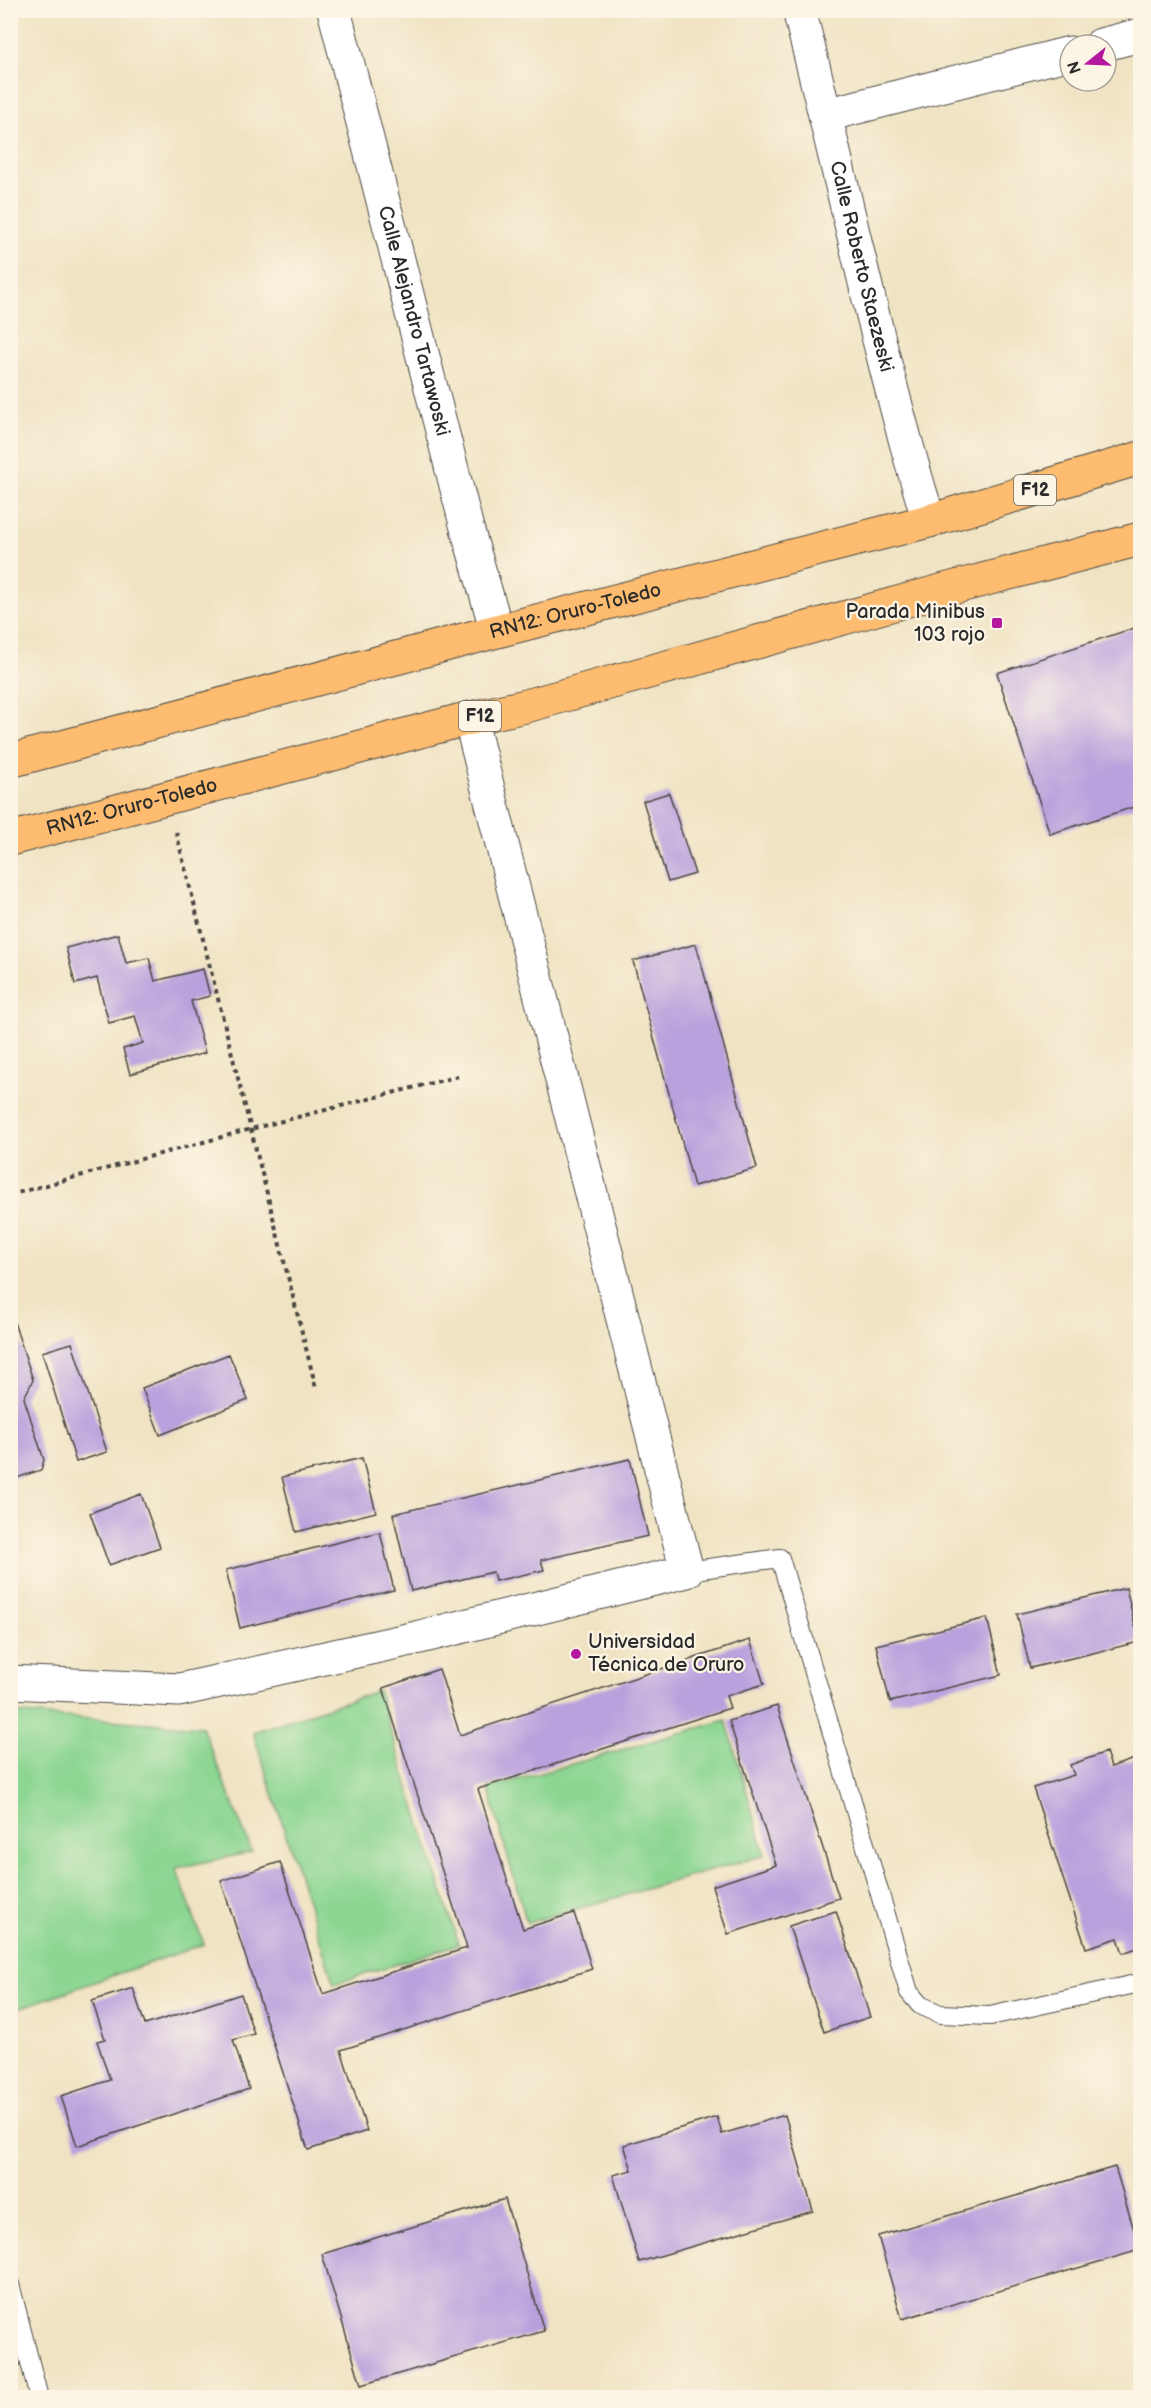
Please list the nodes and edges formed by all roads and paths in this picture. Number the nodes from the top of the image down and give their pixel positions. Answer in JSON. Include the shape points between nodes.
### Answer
{"nodes":[{"id":1,"x":334,"y":10,"type":"edge"},
{"id":2,"x":799,"y":10,"type":"edge"},
{"id":3,"x":1140,"y":35,"type":"edge"},
{"id":4,"x":1118,"y":41,"type":"edge"},
{"id":5,"x":1058,"y":56,"type":"edge"},
{"id":6,"x":826,"y":115,"type":"junction"},
{"id":7,"x":1140,"y":459,"type":"edge"},
{"id":8,"x":929,"y":521,"type":"junction"},
{"id":9,"x":1140,"y":539,"type":"edge"},
{"id":10,"x":497,"y":631,"type":"junction"},
{"id":11,"x":470,"y":718,"type":"junction"},
{"id":12,"x":10,"y":761,"type":"edge"},
{"id":13,"x":167,"y":797,"type":"junction"},
{"id":14,"x":10,"y":839,"type":"edge"},
{"id":15,"x":459,"y":1076,"type":"dead end"},
{"id":16,"x":251,"y":1129,"type":"junction"},
{"id":17,"x":10,"y":1196,"type":"edge"},
{"id":18,"x":316,"y":1388,"type":"dead end"},
{"id":19,"x":687,"y":1571,"type":"junction"},
{"id":20,"x":10,"y":1682,"type":"edge"},
{"id":21,"x":1140,"y":1983,"type":"edge"},
{"id":22,"x":10,"y":2284,"type":"edge"},
{"id":23,"x":39,"y":2397,"type":"edge"}],
"edges":[{"from":1,"to":10,"type":"street","name":"Calle Alejandro Tartawoski"},
{"from":2,"to":6,"type":"street","name":"Calle Roberto Staezeski"},
{"from":3,"to":4,"type":"street"},
{"from":5,"to":6,"type":"street"},
{"from":6,"to":8,"type":"street","name":"Calle Roberto Staezeski","via":[[906,446]]},
{"from":7,"to":8,"type":"highway","name":"RN12: Oruro-Toledo","number":"F12"},
{"from":8,"to":10,"type":"highway","name":"RN12: Oruro-Toledo","number":"F12"},
{"from":9,"to":11,"type":"highway","name":"RN12: Oruro-Toledo","number":"F12"},
{"from":10,"to":12,"type":"highway","name":"RN12: Oruro-Toledo","number":"F12"},
{"from":11,"to":13,"type":"highway","name":"RN12: Oruro-Toledo","number":"F12"},
{"from":11,"to":19,"type":"street"},
{"from":13,"to":14,"type":"highway","name":"RN12: Oruro-Toledo","number":"F12"},
{"from":13,"to":16,"type":"path"},
{"from":15,"to":16,"type":"path"},
{"from":16,"to":17,"type":"path"},
{"from":16,"to":18,"type":"path"},
{"from":19,"to":20,"type":"street","via":[[416,1638],[179,1690]]},
{"from":19,"to":21,"type":"lane","via":[[780,1558],[909,1992],[920,2005],[940,2014],[990,2016]]},
{"from":22,"to":23,"type":"lane"}]}
